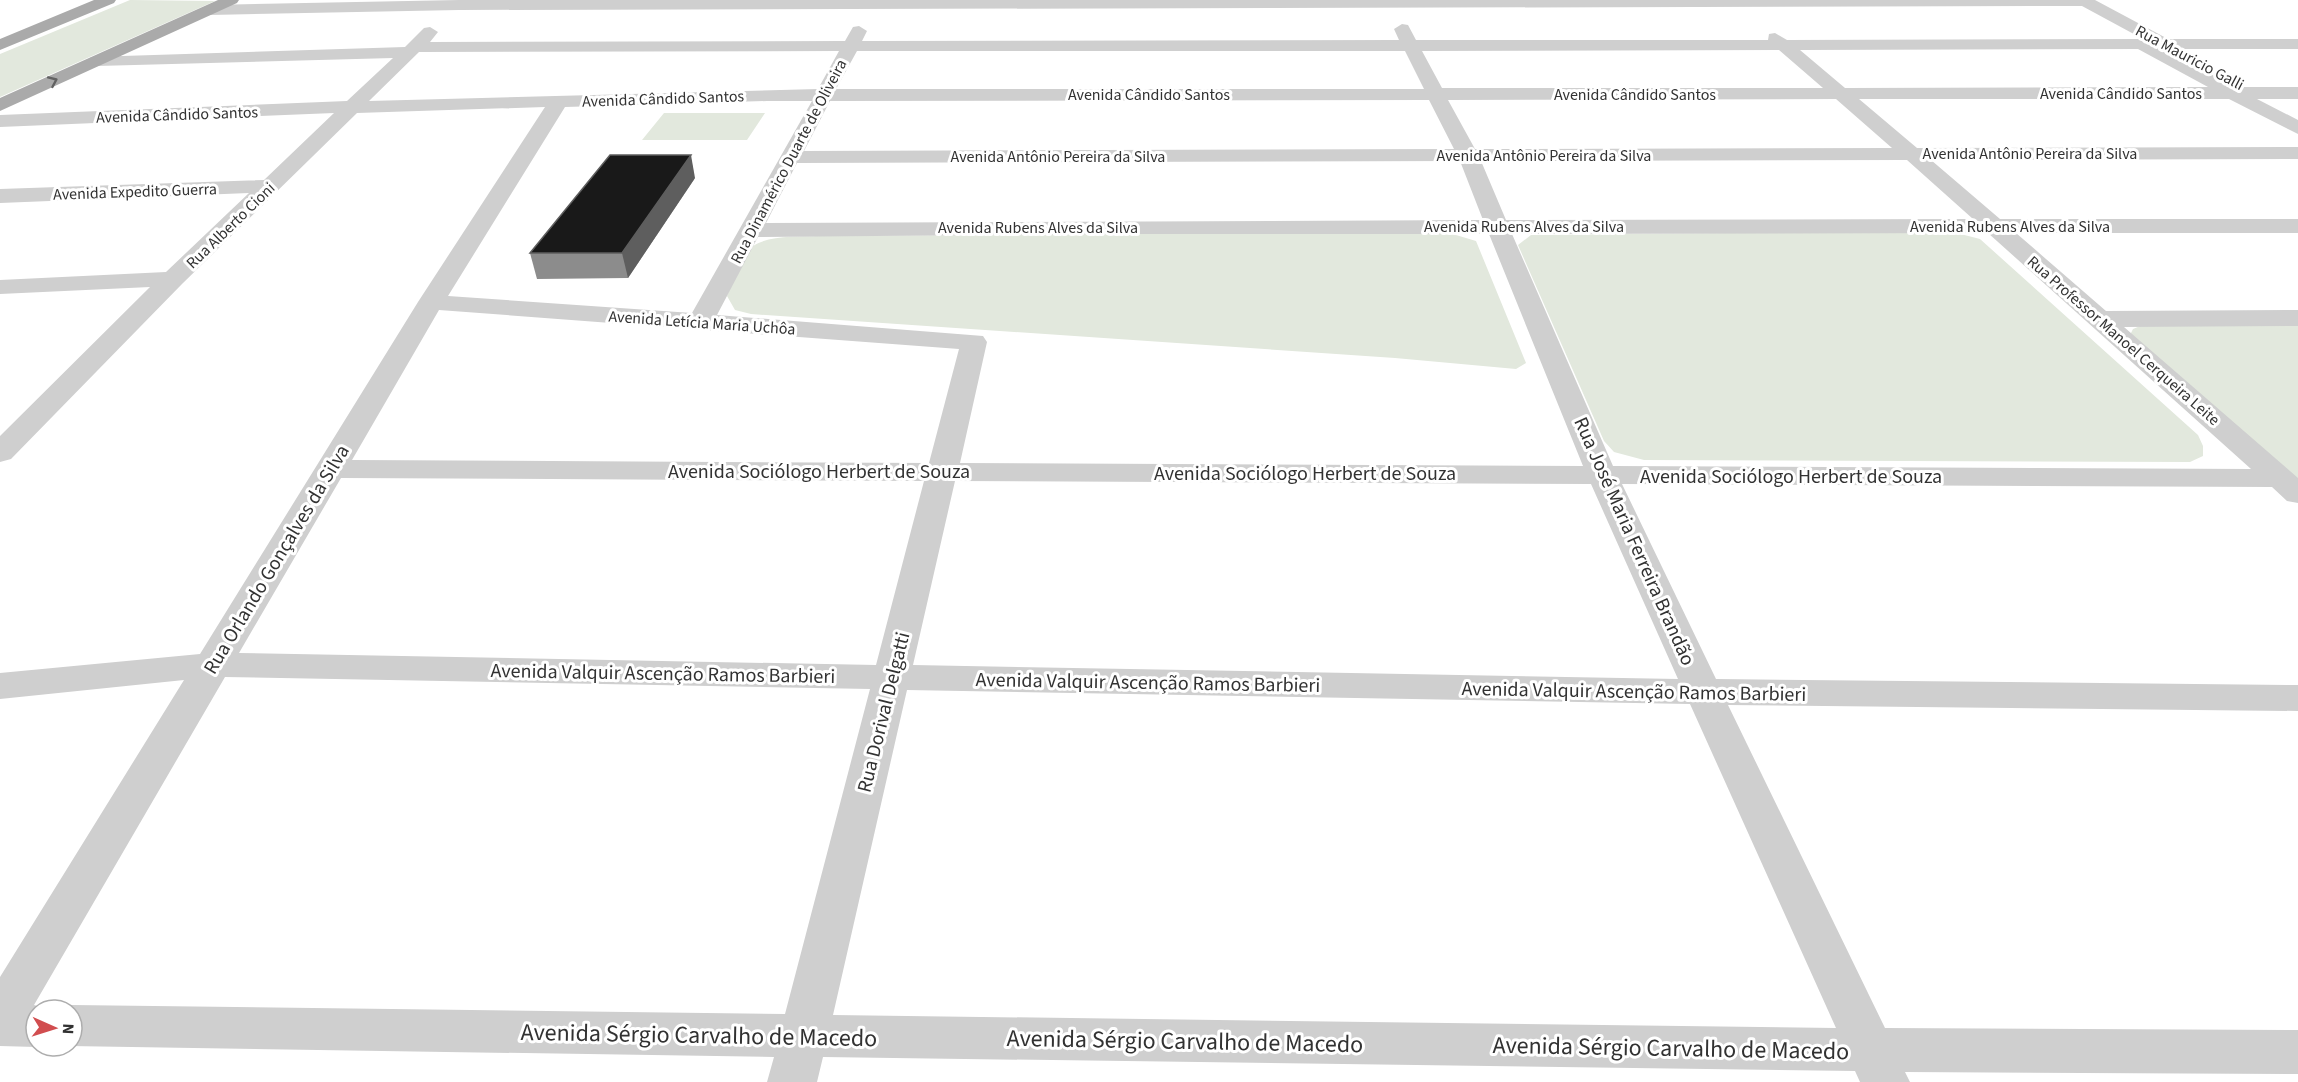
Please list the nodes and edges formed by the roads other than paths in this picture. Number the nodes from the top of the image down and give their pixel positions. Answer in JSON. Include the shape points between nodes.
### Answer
{"nodes":[{"id":1,"x":108,"y":0,"type":"edge"},
{"id":2,"x":231,"y":0,"type":"edge"},
{"id":3,"x":1388,"y":1,"type":"edge"},
{"id":4,"x":1731,"y":1,"type":"edge"},
{"id":5,"x":2063,"y":1,"type":"edge"},
{"id":6,"x":2084,"y":1,"type":"edge"},
{"id":7,"x":461,"y":2,"type":"edge"},
{"id":8,"x":874,"y":2,"type":"edge"},
{"id":9,"x":210,"y":10,"type":"junction"},
{"id":10,"x":1410,"y":44,"type":"junction"},
{"id":11,"x":1782,"y":44,"type":"junction"},
{"id":12,"x":2140,"y":44,"type":"junction"},
{"id":13,"x":2164,"y":44,"type":"junction"},
{"id":14,"x":2298,"y":44,"type":"edge"},
{"id":15,"x":0,"y":45,"type":"edge"},
{"id":16,"x":850,"y":46,"type":"junction"},
{"id":17,"x":412,"y":50,"type":"junction"},
{"id":18,"x":97,"y":61,"type":"junction"},
{"id":19,"x":2231,"y":92,"type":"junction"},
{"id":20,"x":2257,"y":92,"type":"junction"},
{"id":21,"x":1436,"y":93,"type":"junction"},
{"id":22,"x":2298,"y":93,"type":"edge"},
{"id":23,"x":824,"y":94,"type":"junction"},
{"id":24,"x":1842,"y":94,"type":"junction"},
{"id":25,"x":558,"y":102,"type":"junction"},
{"id":26,"x":0,"y":105,"type":"edge"},
{"id":27,"x":351,"y":107,"type":"junction"},
{"id":28,"x":2298,"y":114,"type":"edge"},
{"id":29,"x":0,"y":121,"type":"edge"},
{"id":30,"x":2298,"y":128,"type":"edge"},
{"id":31,"x":2298,"y":153,"type":"edge"},
{"id":32,"x":1912,"y":154,"type":"junction"},
{"id":33,"x":1468,"y":156,"type":"junction"},
{"id":34,"x":791,"y":157,"type":"junction"},
{"id":35,"x":271,"y":186,"type":"junction"},
{"id":36,"x":0,"y":196,"type":"edge"},
{"id":37,"x":1994,"y":225,"type":"junction"},
{"id":38,"x":1497,"y":226,"type":"junction"},
{"id":39,"x":2298,"y":226,"type":"edge"},
{"id":40,"x":751,"y":230,"type":"junction"},
{"id":41,"x":173,"y":279,"type":"junction"},
{"id":42,"x":0,"y":287,"type":"edge"},
{"id":43,"x":431,"y":302,"type":"junction"},
{"id":44,"x":2298,"y":318,"type":"edge"},
{"id":45,"x":2102,"y":319,"type":"junction"},
{"id":46,"x":700,"y":321,"type":"junction"},
{"id":47,"x":974,"y":342,"type":"joint"},
{"id":48,"x":0,"y":453,"type":"edge"},
{"id":49,"x":330,"y":469,"type":"junction"},
{"id":50,"x":941,"y":472,"type":"junction"},
{"id":51,"x":1602,"y":475,"type":"junction"},
{"id":52,"x":2289,"y":486,"type":"edge"},
{"id":53,"x":213,"y":665,"type":"junction"},
{"id":54,"x":891,"y":678,"type":"junction"},
{"id":55,"x":0,"y":686,"type":"edge"},
{"id":56,"x":1703,"y":692,"type":"junction"},
{"id":57,"x":2298,"y":698,"type":"edge"},
{"id":58,"x":0,"y":1019,"type":"edge"},
{"id":59,"x":0,"y":1026,"type":"edge"},
{"id":60,"x":24,"y":1026,"type":"edge"},
{"id":61,"x":84,"y":1026,"type":"edge"},
{"id":62,"x":803,"y":1036,"type":"junction"},
{"id":63,"x":2298,"y":1053,"type":"edge"},
{"id":64,"x":1877,"y":1066,"type":"edge"},
{"id":65,"x":792,"y":1082,"type":"edge"}],
"edges":[{"from":1,"to":15,"type":"main road"},
{"from":2,"to":9,"type":"main road"},
{"from":3,"to":4,"type":"street"},
{"from":3,"to":8,"type":"street"},
{"from":3,"to":10,"type":"street","name":"Rua José Maria Ferreira Brandão"},
{"from":4,"to":5,"type":"street"},
{"from":4,"to":11,"type":"street","name":"Rua Professor Manoel Cerqueira Leite"},
{"from":5,"to":6,"type":"street"},
{"from":5,"to":12,"type":"street","name":"Rua Mauricio Galli"},
{"from":6,"to":13,"type":"street","name":"Rua Mauricio Galli"},
{"from":7,"to":8,"type":"street"},
{"from":7,"to":9,"type":"street"},
{"from":7,"to":17,"type":"street","name":"Rua Alberto Cioni"},
{"from":8,"to":16,"type":"street","name":"Rua Dinamérico Duarte de Oliveira"},
{"from":9,"to":18,"type":"main road"},
{"from":10,"to":11,"type":"street"},
{"from":10,"to":16,"type":"street"},
{"from":10,"to":21,"type":"street","name":"Rua José Maria Ferreira Brandão"},
{"from":11,"to":12,"type":"street"},
{"from":11,"to":24,"type":"street","name":"Rua Professor Manoel Cerqueira Leite"},
{"from":12,"to":13,"type":"street"},
{"from":12,"to":19,"type":"street","name":"Rua Mauricio Galli"},
{"from":13,"to":14,"type":"street"},
{"from":13,"to":20,"type":"street","name":"Rua Mauricio Galli"},
{"from":16,"to":17,"type":"street"},
{"from":16,"to":23,"type":"street","name":"Rua Dinamérico Duarte de Oliveira"},
{"from":17,"to":18,"type":"street"},
{"from":17,"to":27,"type":"street","name":"Rua Alberto Cioni"},
{"from":26,"to":18,"type":"main road","one_way":true},
{"from":19,"to":20,"type":"street","name":"Avenida Cândido Santos"},
{"from":19,"to":24,"type":"street","name":"Avenida Cândido Santos"},
{"from":19,"to":30,"type":"street","name":"Rua Mauricio Galli"},
{"from":20,"to":22,"type":"street","name":"Avenida Cândido Santos"},
{"from":20,"to":28,"type":"street","name":"Rua Mauricio Galli"},
{"from":21,"to":23,"type":"street","name":"Avenida Cândido Santos"},
{"from":21,"to":24,"type":"street","name":"Avenida Cândido Santos"},
{"from":21,"to":33,"type":"street","name":"Rua José Maria Ferreira Brandão"},
{"from":23,"to":25,"type":"street","name":"Avenida Cândido Santos"},
{"from":23,"to":34,"type":"street","name":"Rua Dinamérico Duarte de Oliveira"},
{"from":24,"to":32,"type":"street","name":"Rua Professor Manoel Cerqueira Leite"},
{"from":25,"to":27,"type":"street","name":"Avenida Cândido Santos"},
{"from":25,"to":43,"type":"street","name":"Rua Orlando Gonçalves da Silva"},
{"from":27,"to":29,"type":"street","name":"Avenida Cândido Santos"},
{"from":27,"to":35,"type":"street","name":"Rua Alberto Cioni"},
{"from":31,"to":32,"type":"street","name":"Avenida Antônio Pereira da Silva"},
{"from":32,"to":33,"type":"street","name":"Avenida Antônio Pereira da Silva"},
{"from":32,"to":37,"type":"street","name":"Rua Professor Manoel Cerqueira Leite"},
{"from":33,"to":34,"type":"street","name":"Avenida Antônio Pereira da Silva"},
{"from":33,"to":38,"type":"street","name":"Rua José Maria Ferreira Brandão"},
{"from":34,"to":40,"type":"street","name":"Rua Dinamérico Duarte de Oliveira"},
{"from":35,"to":36,"type":"street","name":"Avenida Expedito Guerra"},
{"from":35,"to":41,"type":"street","name":"Rua Alberto Cioni"},
{"from":37,"to":38,"type":"street","name":"Avenida Rubens Alves da Silva"},
{"from":37,"to":39,"type":"street","name":"Avenida Rubens Alves da Silva"},
{"from":37,"to":45,"type":"street","name":"Rua Professor Manoel Cerqueira Leite"},
{"from":38,"to":40,"type":"street","name":"Avenida Rubens Alves da Silva"},
{"from":38,"to":51,"type":"street","name":"Rua José Maria Ferreira Brandão"},
{"from":40,"to":46,"type":"street","name":"Rua Dinamérico Duarte de Oliveira"},
{"from":41,"to":42,"type":"street"},
{"from":41,"to":48,"type":"street","name":"Rua Alberto Cioni"},
{"from":43,"to":46,"type":"street","name":"Avenida Letícia Maria Uchôa"},
{"from":43,"to":49,"type":"street","name":"Rua Orlando Gonçalves da Silva"},
{"from":44,"to":45,"type":"street"},
{"from":45,"to":52,"type":"street","name":"Rua Professor Manoel Cerqueira Leite"},
{"from":46,"to":47,"type":"street","name":"Avenida Letícia Maria Uchôa"},
{"from":47,"to":50,"type":"street","name":"Rua Dorival Delgatti"},
{"from":49,"to":50,"type":"street","name":"Avenida Sociólogo Herbert de Souza"},
{"from":49,"to":53,"type":"street","name":"Rua Orlando Gonçalves da Silva"},
{"from":50,"to":51,"type":"street","name":"Avenida Sociólogo Herbert de Souza"},
{"from":50,"to":54,"type":"street","name":"Rua Dorival Delgatti"},
{"from":51,"to":52,"type":"street","name":"Avenida Sociólogo Herbert de Souza"},
{"from":51,"to":56,"type":"street","name":"Rua José Maria Ferreira Brandão"},
{"from":53,"to":54,"type":"street","name":"Avenida Valquir Ascenção Ramos Barbieri"},
{"from":53,"to":55,"type":"street","name":"Avenida Valquir Ascenção Ramos Barbieri"},
{"from":53,"to":58,"type":"street","name":"Rua Orlando Gonçalves da Silva"},
{"from":54,"to":56,"type":"street","name":"Avenida Valquir Ascenção Ramos Barbieri"},
{"from":54,"to":62,"type":"street","name":"Rua Dorival Delgatti"},
{"from":56,"to":57,"type":"street","name":"Avenida Valquir Ascenção Ramos Barbieri"},
{"from":56,"to":64,"type":"street","name":"Rua José Maria Ferreira Brandão"},
{"from":59,"to":60,"type":"street"},
{"from":61,"to":62,"type":"street","name":"Avenida Sérgio Carvalho de Macedo"},
{"from":62,"to":64,"type":"street","name":"Avenida Sérgio Carvalho de Macedo"},
{"from":62,"to":65,"type":"street","name":"Rua Dorival Delgatti"},
{"from":63,"to":64,"type":"street","name":"Avenida Sérgio Carvalho de Macedo"}]}
